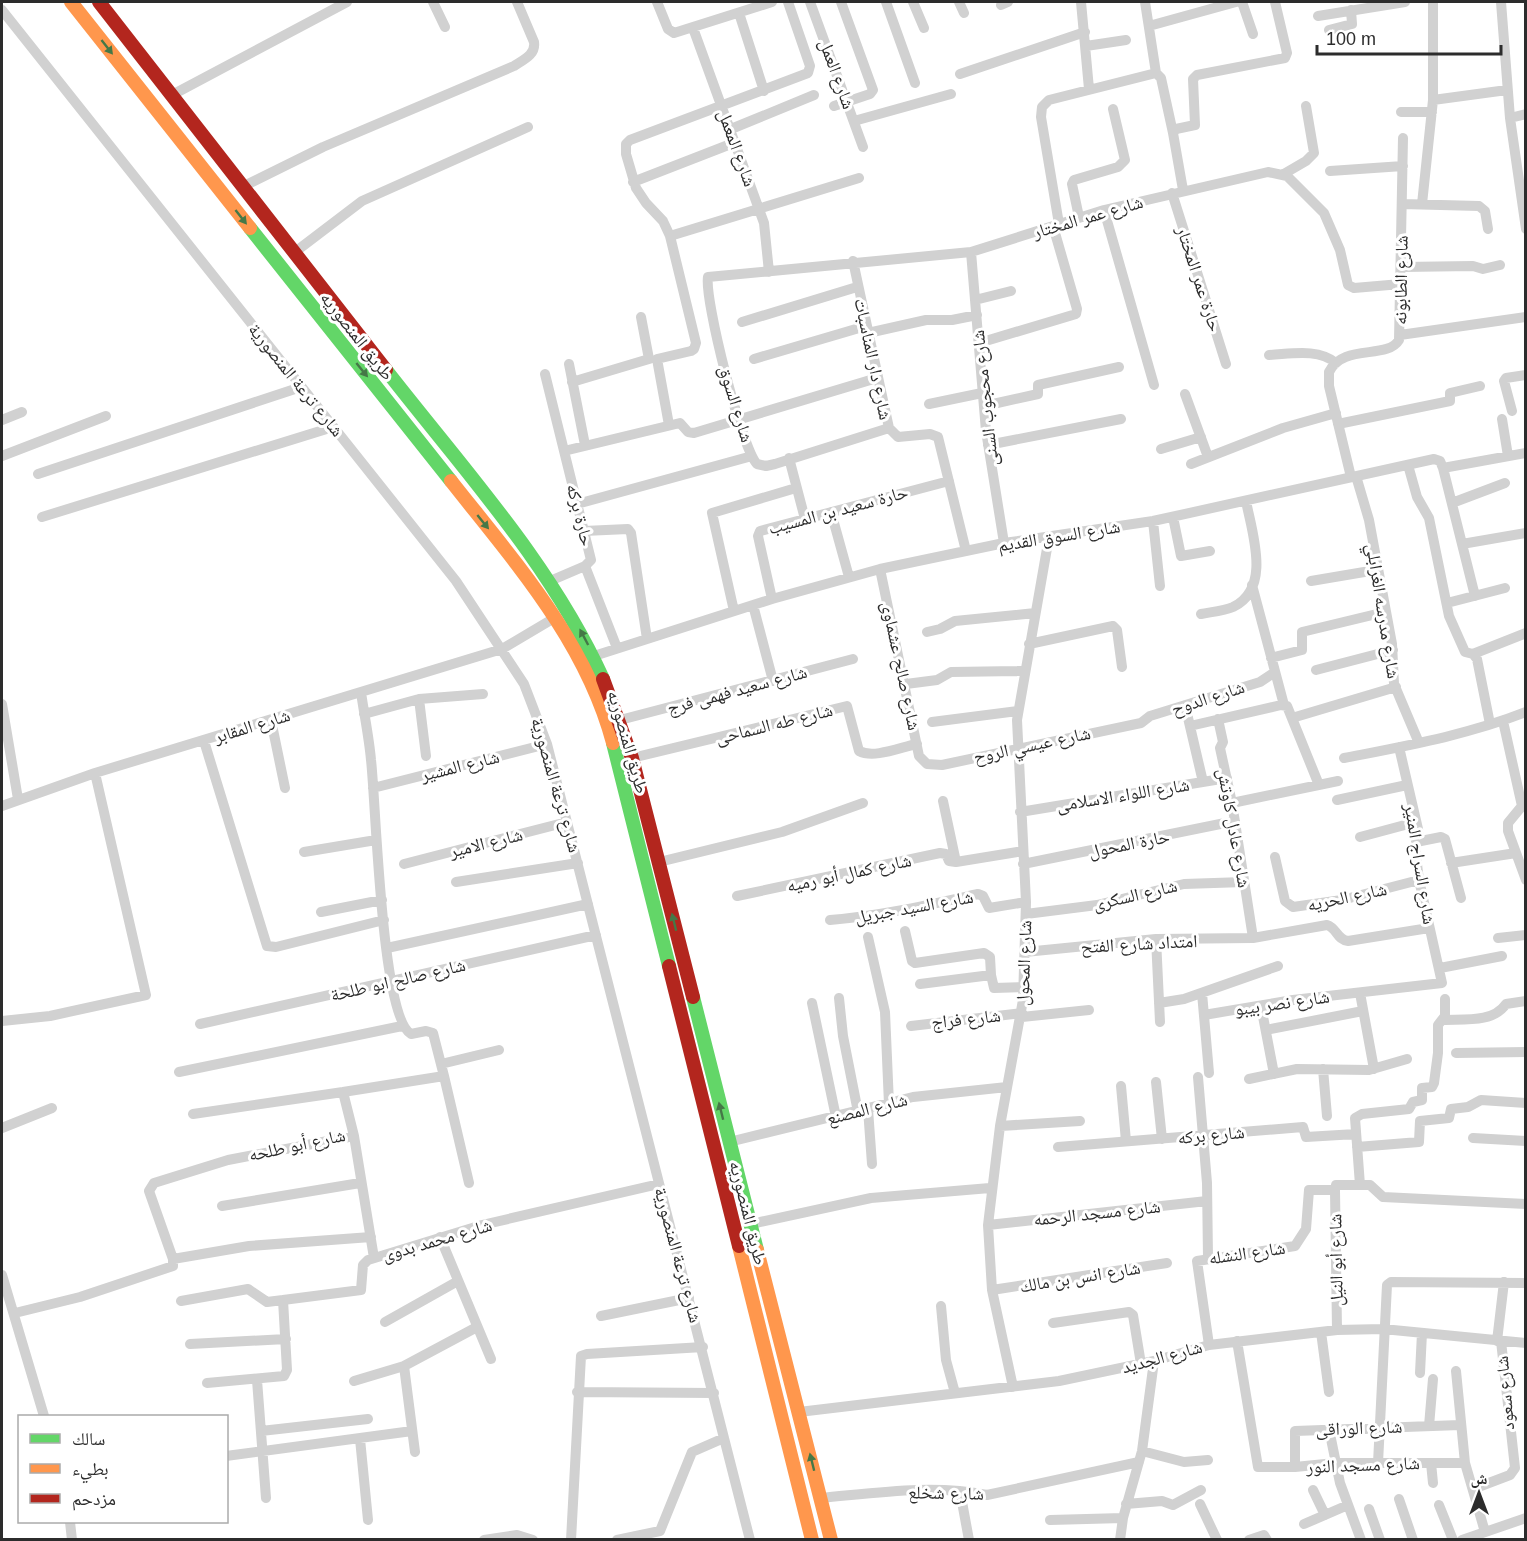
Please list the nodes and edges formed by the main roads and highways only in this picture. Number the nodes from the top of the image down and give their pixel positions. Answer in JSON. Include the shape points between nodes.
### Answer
{"nodes":[{"id":1,"x":71,"y":2,"type":"edge"},
{"id":2,"x":99,"y":2,"type":"edge"},
{"id":3,"x":235,"y":175,"type":"junction"},
{"id":4,"x":218,"y":188,"type":"junction"},
{"id":5,"x":690,"y":988,"type":"junction"},
{"id":6,"x":674,"y":992,"type":"junction"},
{"id":7,"x":812,"y":1539,"type":"edge"},
{"id":8,"x":831,"y":1539,"type":"edge"}],
"edges":[{"from":1,"to":4,"type":"main road","name":"طريق المنصوريه","one_way":true},
{"from":2,"to":3,"type":"main road","name":"طريق المنصوريه"},
{"from":3,"to":4,"type":"main road"},
{"from":5,"to":3,"type":"main road","name":"طريق المنصوريه","one_way":true,"via":[[632,758],[594,656],[550,581]]},
{"from":4,"to":6,"type":"main road","name":"طريق المنصوريه","one_way":true,"via":[[556,617],[586,670],[604,715]]},
{"from":5,"to":6,"type":"main road"},
{"from":8,"to":5,"type":"main road","name":"طريق المنصوريه","one_way":true},
{"from":6,"to":7,"type":"main road","name":"طريق المنصوريه"}]}
